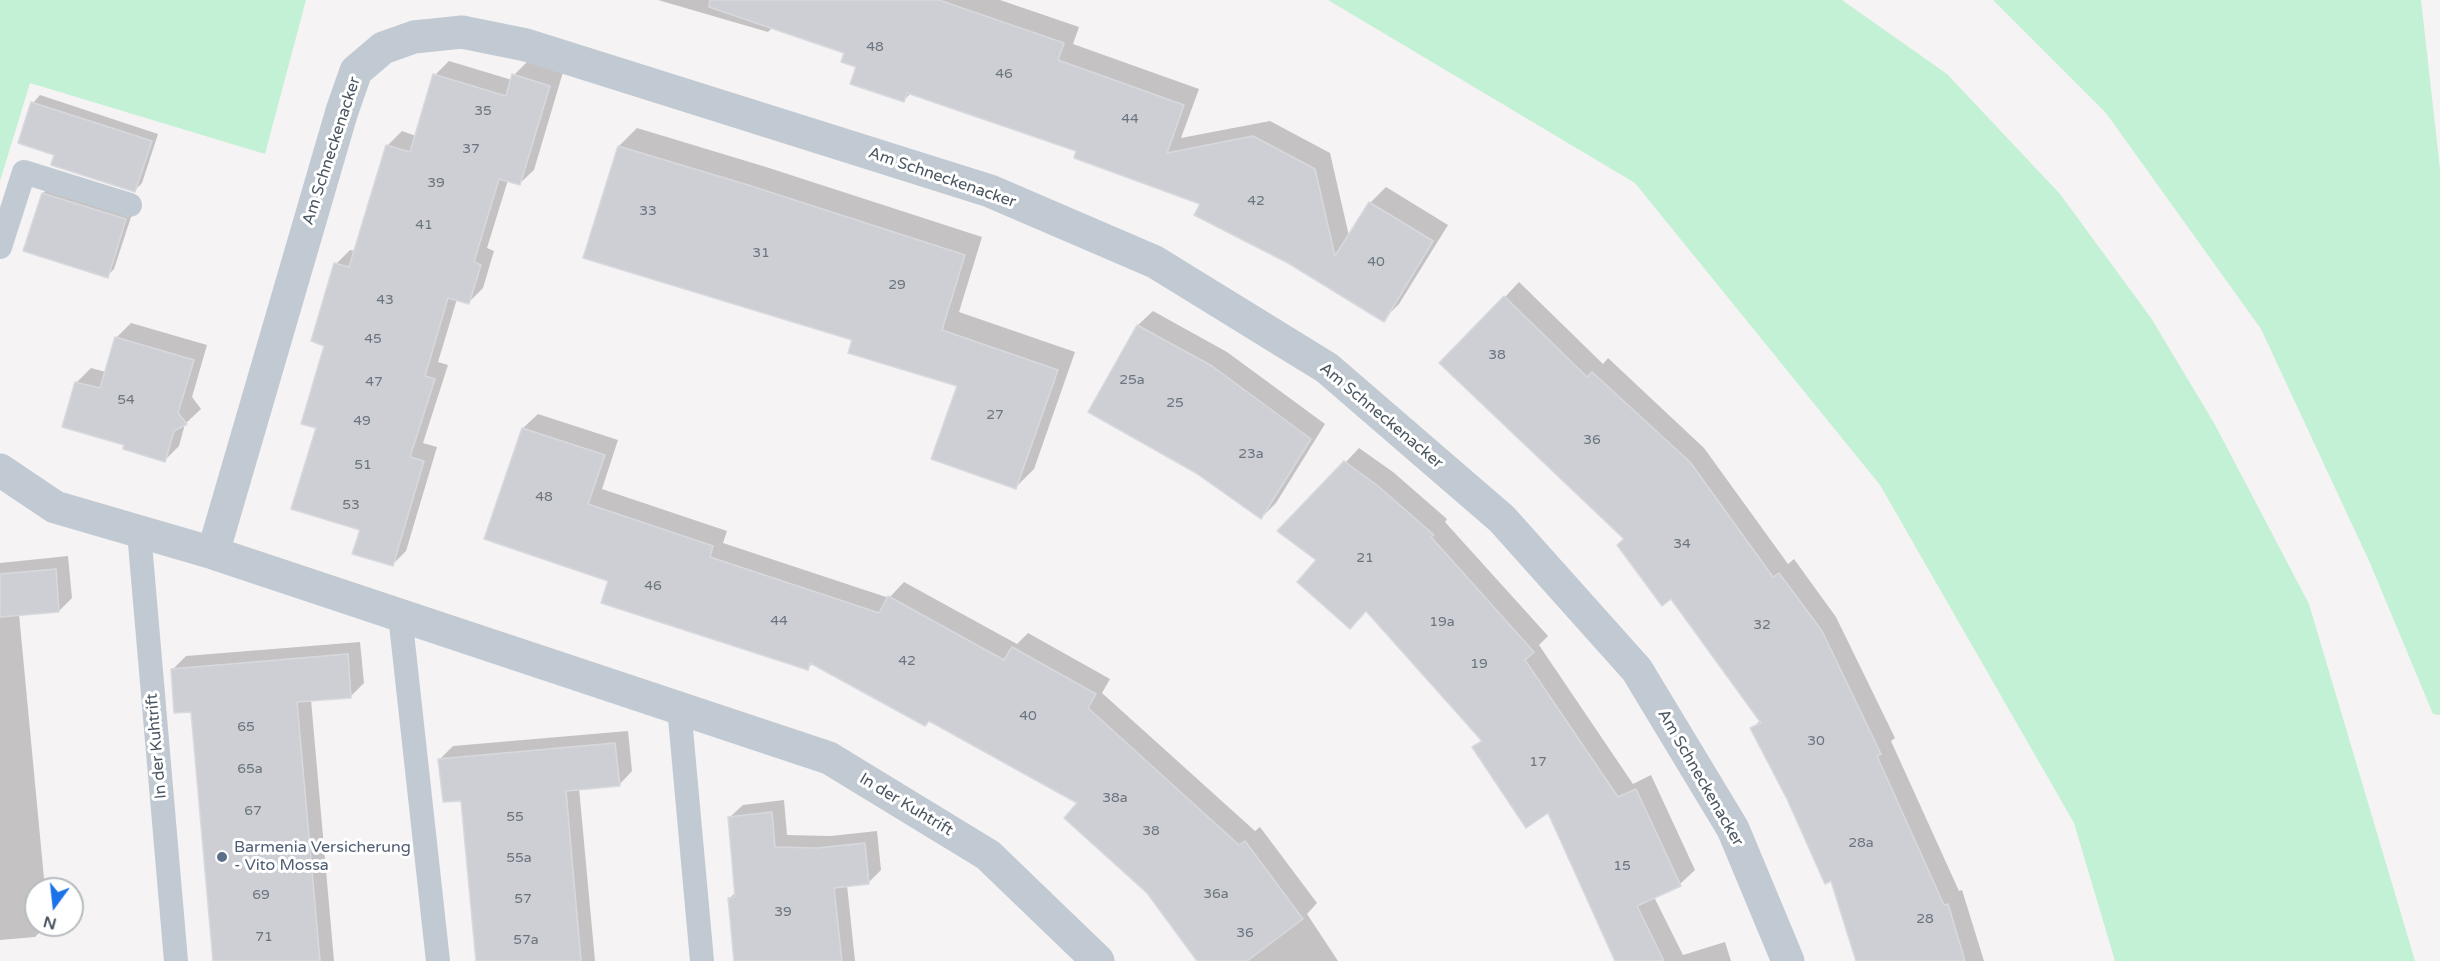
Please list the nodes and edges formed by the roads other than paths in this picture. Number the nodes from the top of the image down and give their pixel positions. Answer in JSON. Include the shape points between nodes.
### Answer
{"nodes":[{"id":1,"x":130,"y":205,"type":"dead end"},
{"id":2,"x":0,"y":247,"type":"edge"},
{"id":3,"x":0,"y":470,"type":"edge"},
{"id":4,"x":139,"y":532,"type":"junction"},
{"id":5,"x":213,"y":553,"type":"junction"},
{"id":6,"x":400,"y":615,"type":"junction"},
{"id":7,"x":679,"y":707,"type":"junction"},
{"id":8,"x":176,"y":961,"type":"edge"},
{"id":9,"x":438,"y":961,"type":"edge"},
{"id":10,"x":702,"y":961,"type":"edge"},
{"id":11,"x":1098,"y":961,"type":"edge"},
{"id":12,"x":1788,"y":961,"type":"edge"}],
"edges":[{"from":1,"to":2,"type":"lane","via":[[24,172]]},
{"from":3,"to":4,"type":"street","name":"In der Kuhtrift","via":[[55,507]]},
{"from":4,"to":5,"type":"street","name":"In der Kuhtrift"},
{"from":4,"to":8,"type":"lane","name":"In der Kuhtrift"},
{"from":5,"to":6,"type":"street","name":"In der Kuhtrift"},
{"from":5,"to":12,"type":"street","name":"Am Schneckenacker","via":[[356,71],[383,48],[414,37],[462,32],[526,45],[990,191],[1155,262],[1327,368],[1502,519],[1637,670],[1733,829]]},
{"from":6,"to":7,"type":"street","name":"In der Kuhtrift"},
{"from":6,"to":9,"type":"lane"},
{"from":7,"to":10,"type":"lane"},
{"from":7,"to":11,"type":"street","name":"In der Kuhtrift","via":[[829,758],[988,855]]}]}
